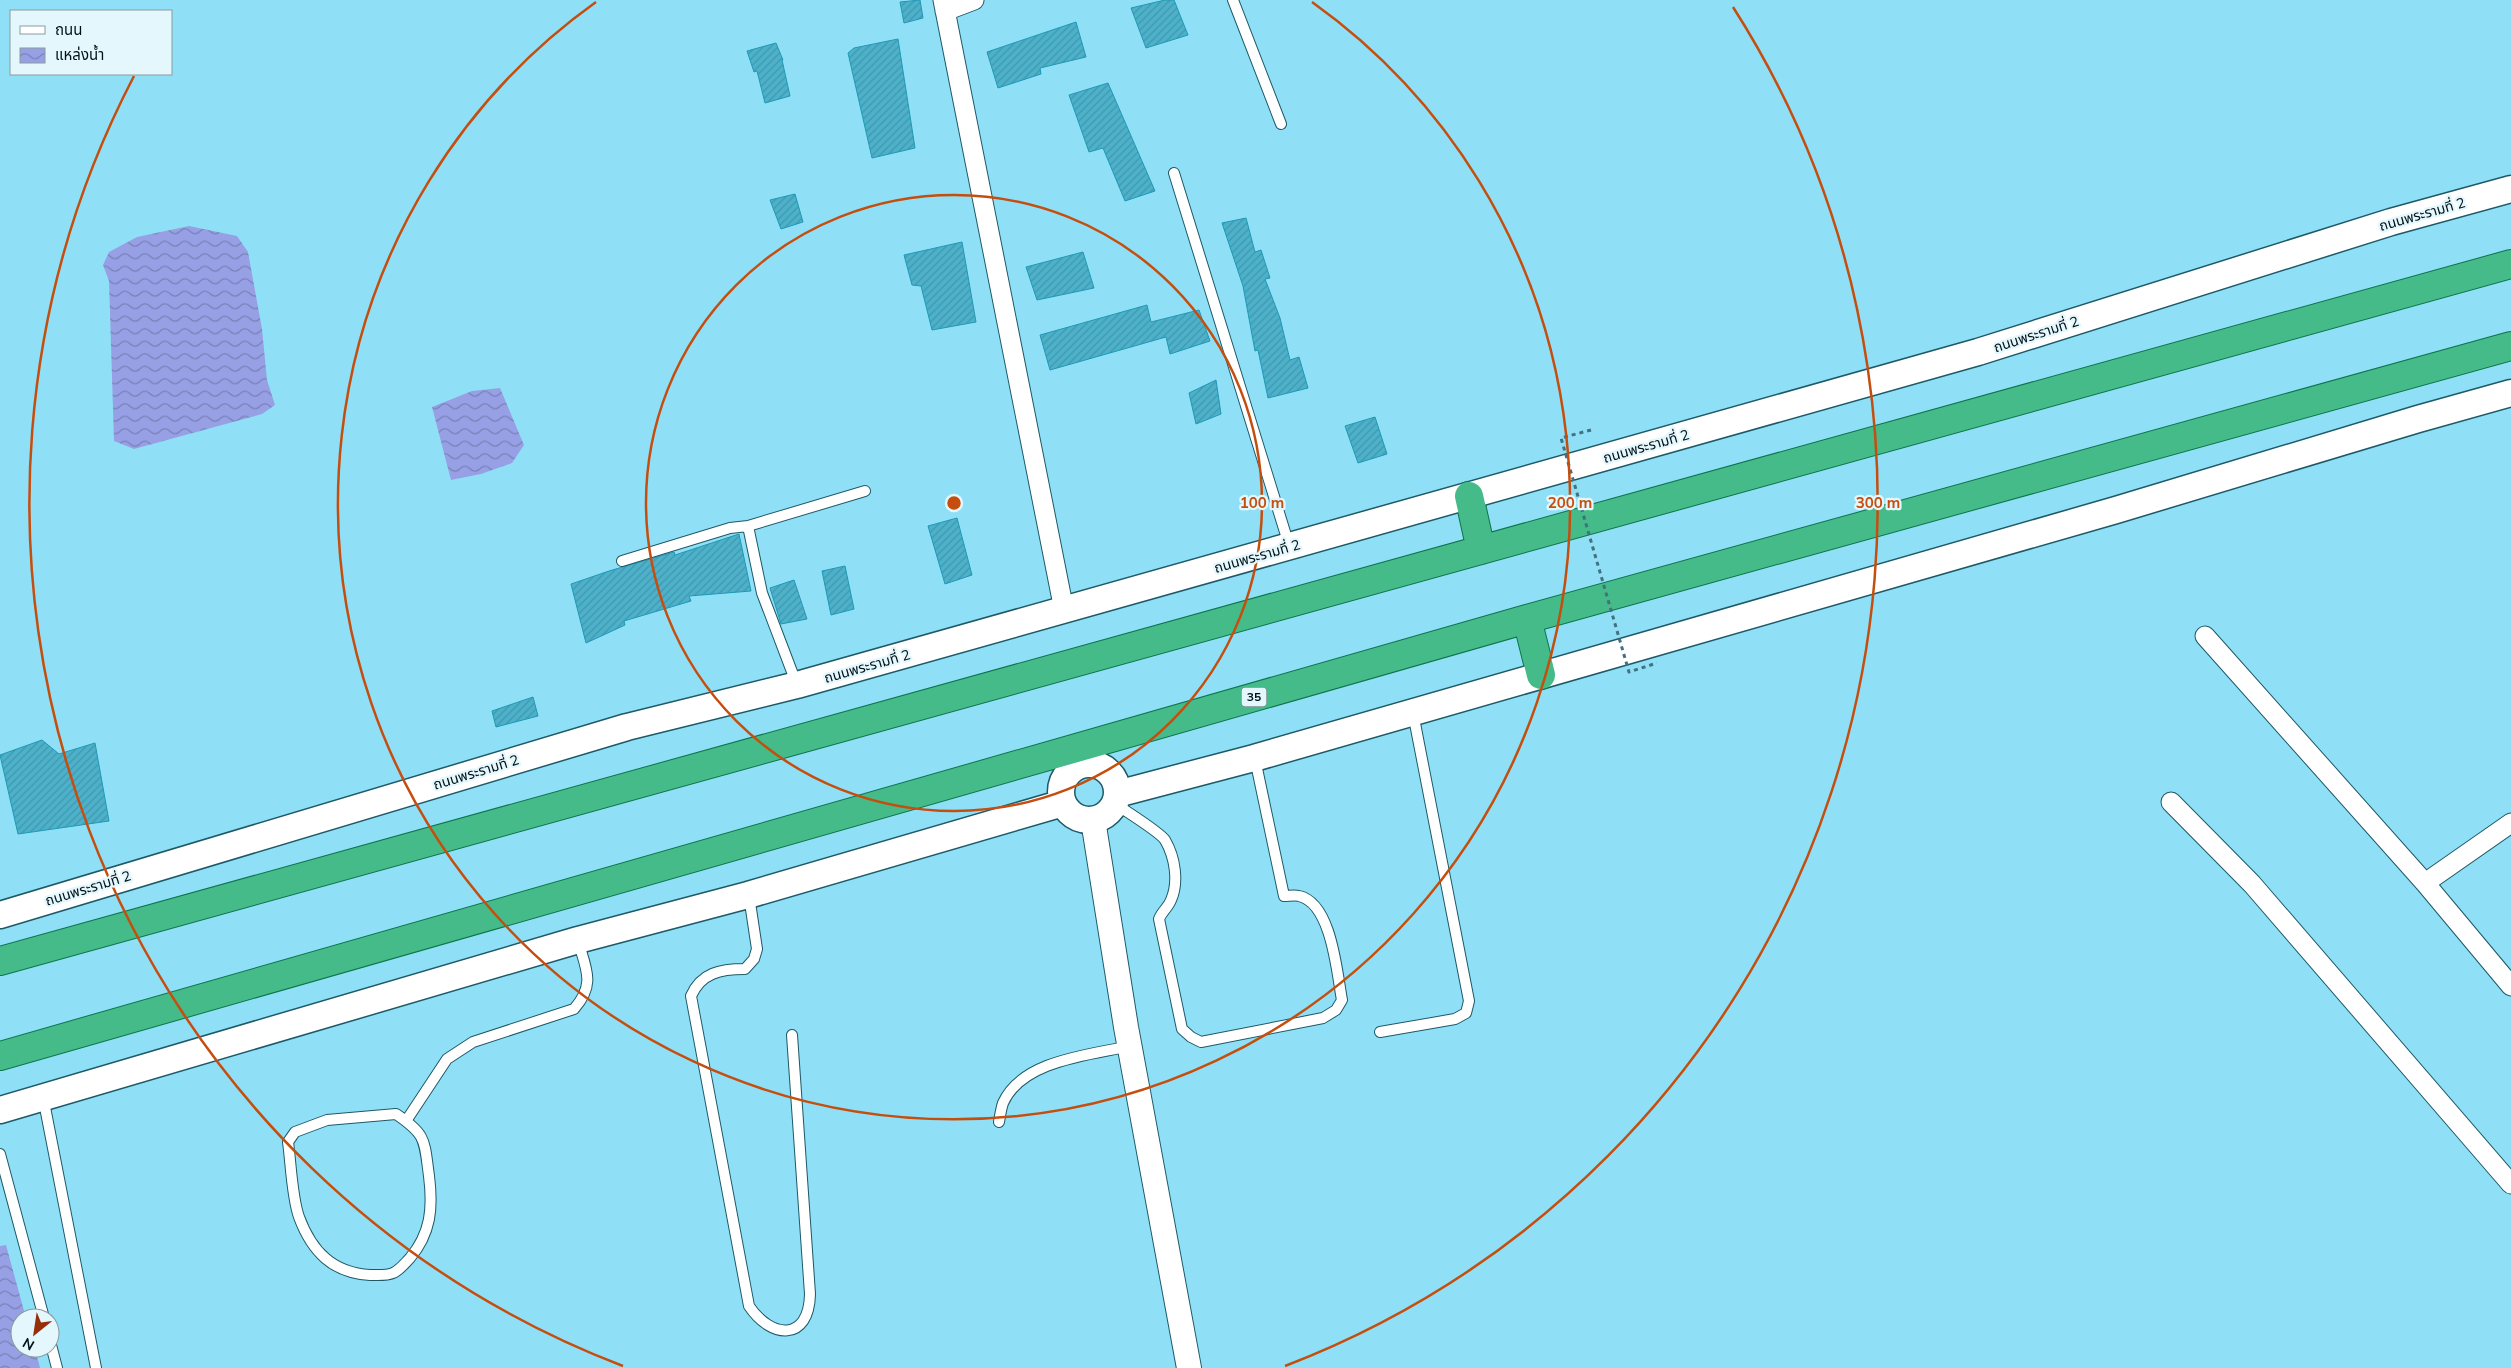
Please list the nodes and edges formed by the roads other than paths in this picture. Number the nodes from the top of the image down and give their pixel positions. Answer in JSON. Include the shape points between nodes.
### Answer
{"nodes":[{"id":1,"x":974,"y":0,"type":"edge"},
{"id":2,"x":1233,"y":0,"type":"edge"},
{"id":3,"x":944,"y":6,"type":"edge"},
{"id":4,"x":1281,"y":124,"type":"dead end"},
{"id":5,"x":1174,"y":173,"type":"dead end"},
{"id":6,"x":2511,"y":189,"type":"edge"},
{"id":7,"x":2511,"y":264,"type":"edge"},
{"id":8,"x":2511,"y":346,"type":"edge"},
{"id":9,"x":2511,"y":393,"type":"edge"},
{"id":10,"x":865,"y":491,"type":"dead end"},
{"id":11,"x":1469,"y":496,"type":"junction"},
{"id":12,"x":748,"y":526,"type":"junction"},
{"id":13,"x":1290,"y":547,"type":"junction"},
{"id":14,"x":1481,"y":550,"type":"junction"},
{"id":15,"x":622,"y":561,"type":"dead end"},
{"id":16,"x":1064,"y":610,"type":"junction"},
{"id":17,"x":1527,"y":619,"type":"junction"},
{"id":18,"x":2205,"y":636,"type":"dead end"},
{"id":19,"x":1541,"y":675,"type":"junction"},
{"id":20,"x":796,"y":685,"type":"junction"},
{"id":21,"x":1412,"y":712,"type":"junction"},
{"id":22,"x":1254,"y":758,"type":"junction"},
{"id":23,"x":1072,"y":760,"type":"junction"},
{"id":24,"x":1115,"y":799,"type":"junction"},
{"id":25,"x":2171,"y":802,"type":"dead end"},
{"id":26,"x":1063,"y":803,"type":"junction"},
{"id":27,"x":1093,"y":820,"type":"junction"},
{"id":28,"x":2511,"y":823,"type":"edge"},
{"id":29,"x":2425,"y":883,"type":"junction"},
{"id":30,"x":748,"y":895,"type":"junction"},
{"id":31,"x":0,"y":915,"type":"edge"},
{"id":32,"x":578,"y":940,"type":"junction"},
{"id":33,"x":0,"y":961,"type":"edge"},
{"id":34,"x":2511,"y":986,"type":"edge"},
{"id":35,"x":1380,"y":1032,"type":"dead end"},
{"id":36,"x":792,"y":1035,"type":"dead end"},
{"id":37,"x":1130,"y":1046,"type":"junction"},
{"id":38,"x":0,"y":1056,"type":"edge"},
{"id":39,"x":43,"y":1097,"type":"junction"},
{"id":40,"x":0,"y":1110,"type":"edge"},
{"id":41,"x":406,"y":1121,"type":"junction"},
{"id":42,"x":999,"y":1122,"type":"dead end"},
{"id":43,"x":0,"y":1154,"type":"edge"},
{"id":44,"x":2511,"y":1184,"type":"edge"},
{"id":45,"x":41,"y":1308,"type":"edge"},
{"id":46,"x":96,"y":1368,"type":"edge"},
{"id":47,"x":1190,"y":1368,"type":"edge"}],
"edges":[{"from":1,"to":3,"type":"street"},
{"from":2,"to":4,"type":"lane"},
{"from":3,"to":16,"type":"street"},
{"from":5,"to":13,"type":"lane"},
{"from":6,"to":11,"type":"main road","name":"ถนนพระรามที่ 2","via":[[2391,222],[1978,352]]},
{"from":7,"to":14,"type":"highway"},
{"from":8,"to":17,"type":"highway","number":"35"},
{"from":9,"to":19,"type":"main road"},
{"from":10,"to":12,"type":"lane"},
{"from":11,"to":13,"type":"main road","name":"ถนนพระรามที่ 2"},
{"from":11,"to":14,"type":"highway"},
{"from":12,"to":15,"type":"lane","via":[[730,528]]},
{"from":12,"to":20,"type":"lane","via":[[762,593]]},
{"from":13,"to":16,"type":"main road","name":"ถนนพระรามที่ 2"},
{"from":14,"to":33,"type":"highway"},
{"from":16,"to":20,"type":"main road","name":"ถนนพระรามที่ 2"},
{"from":17,"to":19,"type":"highway"},
{"from":17,"to":23,"type":"highway","number":"35"},
{"from":18,"to":29,"type":"street"},
{"from":19,"to":21,"type":"main road"},
{"from":20,"to":31,"type":"main road","name":"ถนนพระรามที่ 2","via":[[627,727]]},
{"from":21,"to":22,"type":"main road"},
{"from":21,"to":35,"type":"lane","via":[[1469,1001],[1466,1012],[1455,1019]]},
{"from":22,"to":24,"type":"main road"},
{"from":22,"to":24,"type":"lane","via":[[1284,896],[1300,896],[1309,902],[1320,912],[1328,930],[1342,1000],[1336,1010],[1323,1018],[1201,1042],[1182,1029],[1159,919],[1162,910],[1171,902],[1176,884],[1175,871],[1164,838]]},
{"from":23,"to":24,"type":"main road","number":"35","via":[[1106,770],[1112,777]]},
{"from":23,"to":26,"type":"main road","via":[[1062,785]]},
{"from":23,"to":38,"type":"highway","number":"35"},
{"from":24,"to":27,"type":"main road","via":[[1109,811]]},
{"from":25,"to":44,"type":"street","via":[[2252,884]]},
{"from":26,"to":27,"type":"main road","via":[[1075,816]]},
{"from":26,"to":30,"type":"main road"},
{"from":27,"to":37,"type":"street"},
{"from":28,"to":29,"type":"street"},
{"from":29,"to":34,"type":"street"},
{"from":30,"to":32,"type":"main road"},
{"from":30,"to":36,"type":"lane","via":[[757,949],[754,959],[745,969],[705,976],[690,996],[748,1306],[756,1317],[773,1329],[788,1331],[800,1326],[807,1317],[810,1294]]},
{"from":32,"to":39,"type":"main road"},
{"from":32,"to":41,"type":"lane","via":[[589,982],[584,998],[574,1009],[473,1042],[447,1059]]},
{"from":37,"to":42,"type":"lane","via":[[1047,1064],[1016,1086],[1003,1102]]},
{"from":37,"to":47,"type":"street"},
{"from":39,"to":40,"type":"main road"},
{"from":39,"to":46,"type":"lane"},
{"from":41,"to":41,"type":"lane","via":[[396,1114],[327,1120],[294,1132],[288,1142],[299,1217],[316,1250],[338,1268],[358,1274],[392,1273],[422,1244],[431,1216],[430,1182],[425,1145],[417,1129]]},
{"from":43,"to":45,"type":"lane"}]}
